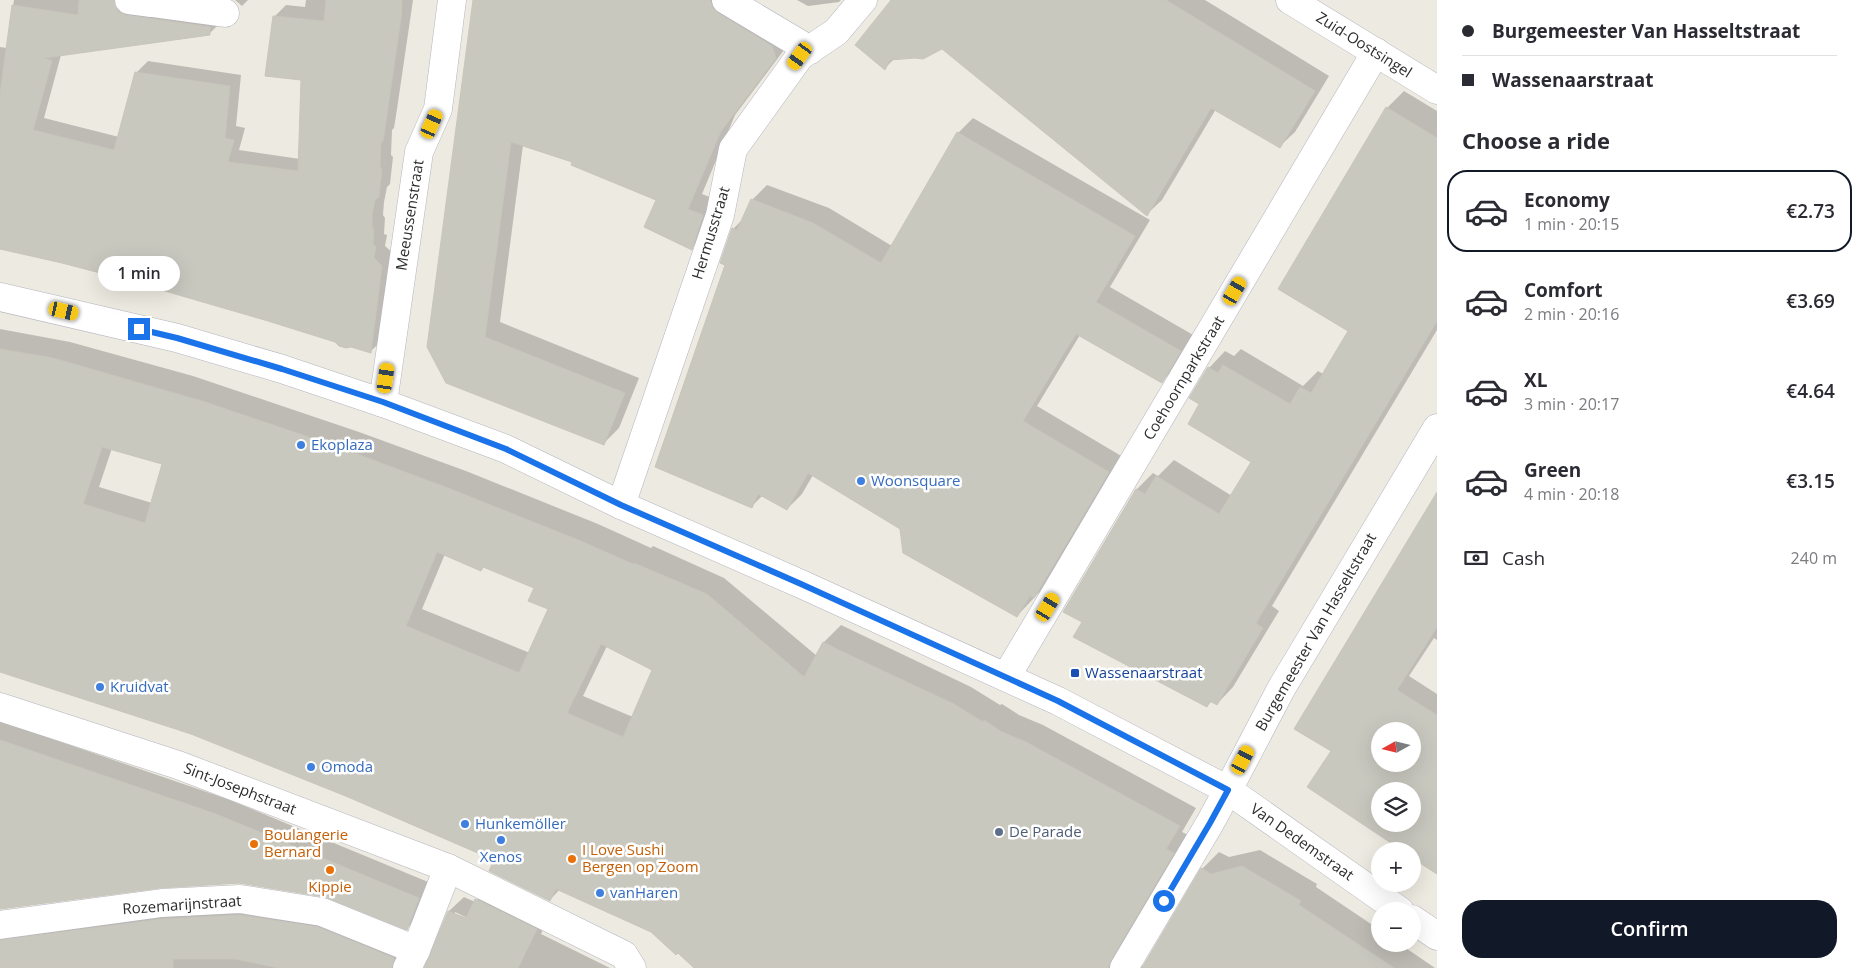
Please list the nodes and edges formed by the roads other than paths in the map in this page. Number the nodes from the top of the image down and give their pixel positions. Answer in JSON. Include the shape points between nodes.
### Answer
{"nodes":[{"id":1,"x":452,"y":0,"type":"edge"},
{"id":2,"x":726,"y":0,"type":"edge"},
{"id":3,"x":863,"y":0,"type":"edge"},
{"id":4,"x":1290,"y":0,"type":"edge"},
{"id":5,"x":144,"y":1,"type":"edge"},
{"id":6,"x":225,"y":13,"type":"dead end"},
{"id":7,"x":810,"y":50,"type":"junction"},
{"id":8,"x":1376,"y":52,"type":"junction"},
{"id":9,"x":1437,"y":90,"type":"edge"},
{"id":10,"x":0,"y":297,"type":"edge"},
{"id":11,"x":383,"y":402,"type":"junction"},
{"id":12,"x":1437,"y":428,"type":"edge"},
{"id":13,"x":621,"y":505,"type":"junction"},
{"id":14,"x":1006,"y":677,"type":"junction"},
{"id":15,"x":0,"y":707,"type":"edge"},
{"id":16,"x":1228,"y":790,"type":"junction"},
{"id":17,"x":448,"y":868,"type":"junction"},
{"id":18,"x":1387,"y":902,"type":"edge"},
{"id":19,"x":0,"y":925,"type":"edge"},
{"id":20,"x":1421,"y":925,"type":"edge"},
{"id":21,"x":1437,"y":936,"type":"edge"},
{"id":22,"x":412,"y":959,"type":"edge"},
{"id":23,"x":632,"y":968,"type":"edge"},
{"id":24,"x":1124,"y":968,"type":"edge"}],
"edges":[{"from":1,"to":11,"type":"street","name":"Meeussenstraat","via":[[438,109],[419,152]]},
{"from":2,"to":7,"type":"street"},
{"from":3,"to":7,"type":"street","name":"Hermusstraat","via":[[836,32]]},
{"from":4,"to":8,"type":"street","name":"Zuid-Oostsingel"},
{"from":5,"to":6,"type":"street"},
{"from":7,"to":13,"type":"street","name":"Hermusstraat","via":[[800,56],[733,149],[720,214]]},
{"from":8,"to":9,"type":"street","name":"Zuid-Oostsingel"},
{"from":8,"to":14,"type":"street","name":"Coehoornparkstraat"},
{"from":10,"to":11,"type":"street","via":[[177,338]]},
{"from":11,"to":13,"type":"street","via":[[506,449]]},
{"from":12,"to":16,"type":"street","name":"Burgemeester Van Hasseltstraat","via":[[1281,689]]},
{"from":13,"to":14,"type":"street"},
{"from":14,"to":16,"type":"street"},
{"from":15,"to":17,"type":"street","name":"Sint-Josephstraat","via":[[178,765]]},
{"from":16,"to":18,"type":"street","name":"Van Dedemstraat"},
{"from":16,"to":24,"type":"street","name":"Burgemeester Van Hasseltstraat"},
{"from":17,"to":22,"type":"street"},
{"from":17,"to":23,"type":"street","name":"Sint-Josephstraat","via":[[624,955]]},
{"from":19,"to":22,"type":"street","name":"Rozemarijnstraat","via":[[162,903],[240,899],[322,912]]},
{"from":20,"to":21,"type":"street"}]}
